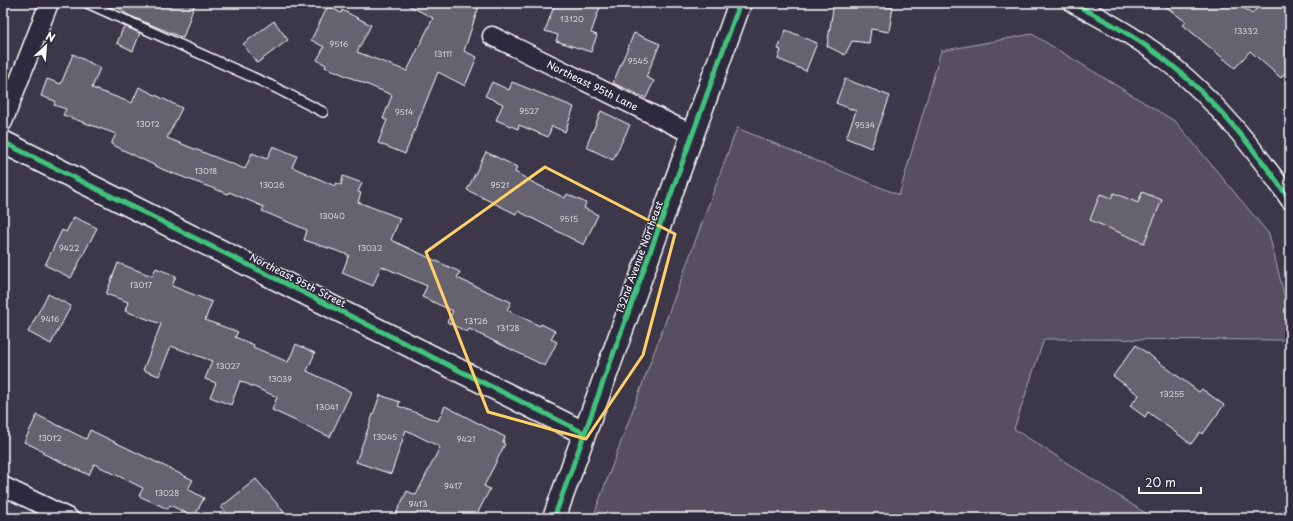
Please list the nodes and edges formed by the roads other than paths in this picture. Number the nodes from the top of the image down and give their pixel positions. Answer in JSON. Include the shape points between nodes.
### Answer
{"nodes":[{"id":1,"x":48,"y":3,"type":"edge"},
{"id":2,"x":86,"y":3,"type":"edge"},
{"id":3,"x":740,"y":3,"type":"edge"},
{"id":4,"x":1073,"y":3,"type":"edge"},
{"id":5,"x":492,"y":36,"type":"dead end"},
{"id":6,"x":322,"y":112,"type":"dead end"},
{"id":7,"x":3,"y":122,"type":"edge"},
{"id":8,"x":692,"y":134,"type":"junction"},
{"id":9,"x":3,"y":142,"type":"edge"},
{"id":10,"x":1290,"y":200,"type":"edge"},
{"id":11,"x":584,"y":433,"type":"junction"},
{"id":12,"x":3,"y":486,"type":"edge"},
{"id":13,"x":69,"y":518,"type":"edge"},
{"id":14,"x":554,"y":518,"type":"edge"}],
"edges":[{"from":1,"to":7,"type":"street"},
{"from":2,"to":6,"type":"lane","via":[[270,85]]},
{"from":3,"to":8,"type":"street","name":"132nd Avenue Northeast"},
{"from":4,"to":10,"type":"street","via":[[1124,31],[1175,67],[1220,110]]},
{"from":5,"to":8,"type":"street","name":"Northeast 95th Lane"},
{"from":8,"to":11,"type":"street","name":"132nd Avenue Northeast"},
{"from":9,"to":11,"type":"street","name":"Northeast 95th Street"},
{"from":11,"to":14,"type":"street","name":"132nd Avenue Northeast"},
{"from":12,"to":13,"type":"street"}]}
